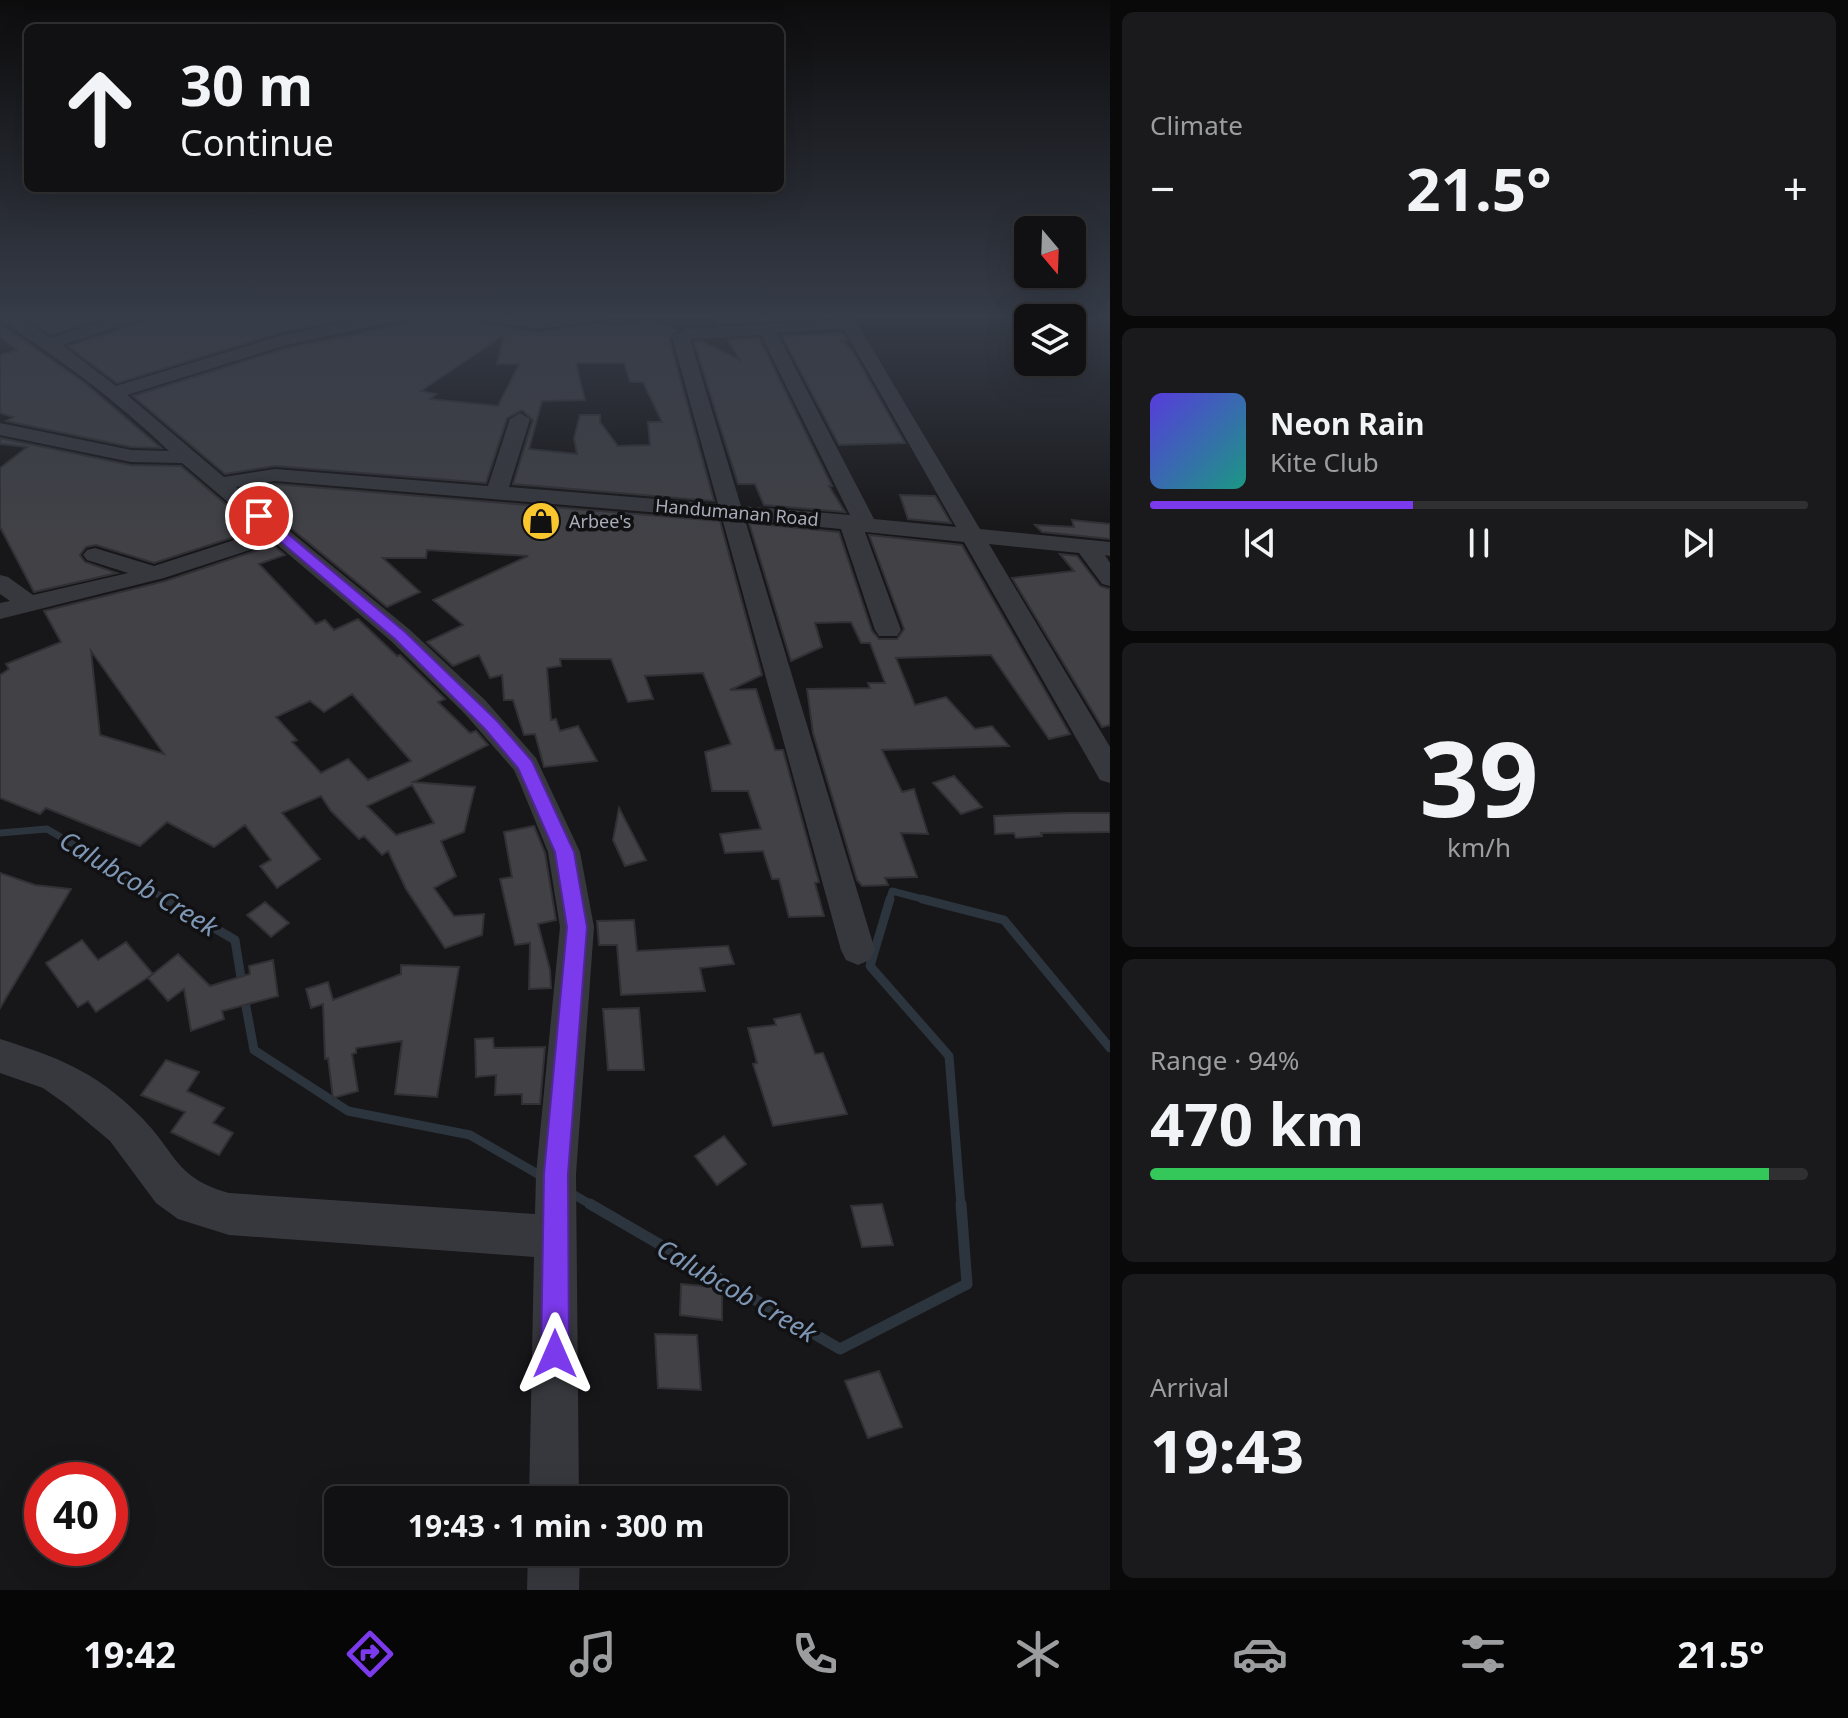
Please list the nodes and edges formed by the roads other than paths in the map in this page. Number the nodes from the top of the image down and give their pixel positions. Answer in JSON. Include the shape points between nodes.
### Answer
{"nodes":[{"id":1,"x":109,"y":389,"type":"edge"},
{"id":2,"x":126,"y":389,"type":"edge"},
{"id":3,"x":697,"y":389,"type":"edge"},
{"id":4,"x":795,"y":389,"type":"edge"},
{"id":5,"x":887,"y":389,"type":"edge"},
{"id":6,"x":114,"y":393,"type":"junction"},
{"id":7,"x":520,"y":419,"type":"dead end"},
{"id":8,"x":0,"y":429,"type":"edge"},
{"id":9,"x":187,"y":457,"type":"junction"},
{"id":10,"x":221,"y":484,"type":"junction"},
{"id":11,"x":497,"y":491,"type":"junction"},
{"id":12,"x":733,"y":512,"type":"junction"},
{"id":13,"x":857,"y":523,"type":"junction"},
{"id":14,"x":278,"y":533,"type":"junction"},
{"id":15,"x":972,"y":535,"type":"junction"},
{"id":16,"x":1086,"y":546,"type":"junction"},
{"id":17,"x":1110,"y":549,"type":"edge"},
{"id":18,"x":95,"y":555,"type":"dead end"},
{"id":19,"x":156,"y":573,"type":"junction"},
{"id":20,"x":1110,"y":579,"type":"edge"},
{"id":21,"x":0,"y":582,"type":"edge"},
{"id":22,"x":29,"y":604,"type":"junction"},
{"id":23,"x":0,"y":611,"type":"edge"},
{"id":24,"x":888,"y":630,"type":"dead end"},
{"id":25,"x":1110,"y":772,"type":"edge"},
{"id":26,"x":858,"y":950,"type":"dead end"},
{"id":27,"x":0,"y":1056,"type":"edge"},
{"id":28,"x":556,"y":1233,"type":"junction"},
{"id":29,"x":554,"y":1486,"type":"edge"},
{"id":30,"x":554,"y":1566,"type":"edge"},
{"id":31,"x":553,"y":1590,"type":"edge"}],
"edges":[{"from":1,"to":6,"type":"street"},
{"from":2,"to":6,"type":"street"},
{"from":3,"to":12,"type":"street"},
{"from":4,"to":13,"type":"street"},
{"from":5,"to":15,"type":"street"},
{"from":6,"to":9,"type":"street"},
{"from":7,"to":11,"type":"street"},
{"from":8,"to":9,"type":"street","via":[[131,456]]},
{"from":9,"to":10,"type":"street"},
{"from":10,"to":11,"type":"street","name":"Handumanan Road","via":[[275,475]]},
{"from":10,"to":14,"type":"street"},
{"from":11,"to":12,"type":"street","name":"Handumanan Road"},
{"from":12,"to":13,"type":"street","name":"Handumanan Road"},
{"from":12,"to":26,"type":"street"},
{"from":13,"to":15,"type":"street","name":"Handumanan Road"},
{"from":13,"to":24,"type":"street"},
{"from":14,"to":19,"type":"street"},
{"from":14,"to":28,"type":"street","via":[[400,635],[508,743],[526,765],[564,852],[577,927],[556,1174]]},
{"from":15,"to":16,"type":"street","name":"Handumanan Road"},
{"from":15,"to":25,"type":"street"},
{"from":16,"to":17,"type":"street","name":"Handumanan Road"},
{"from":16,"to":20,"type":"street"},
{"from":18,"to":19,"type":"street"},
{"from":19,"to":22,"type":"street"},
{"from":21,"to":22,"type":"street"},
{"from":22,"to":23,"type":"street"},
{"from":27,"to":28,"type":"street","via":[[55,1074],[81,1092],[124,1127],[171,1188],[193,1204],[229,1214]]},
{"from":28,"to":29,"type":"street"},
{"from":30,"to":31,"type":"street"}]}
